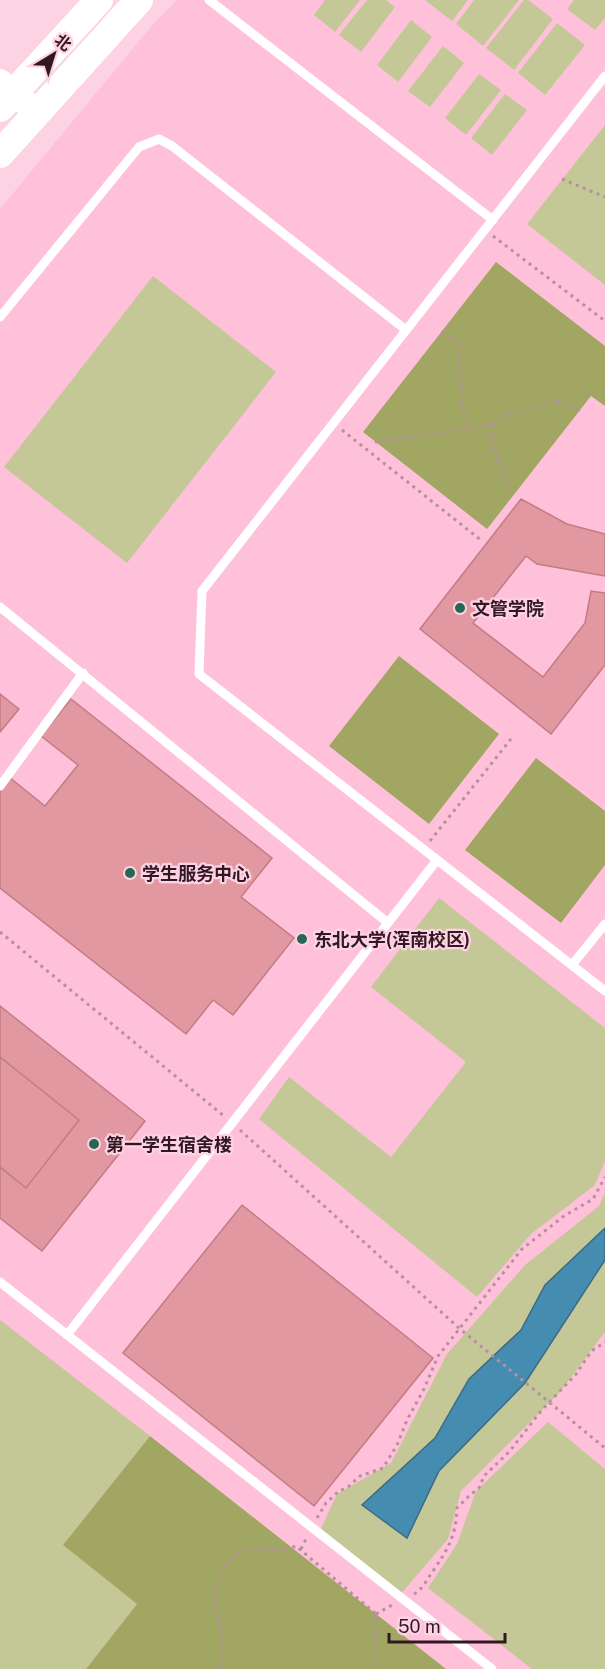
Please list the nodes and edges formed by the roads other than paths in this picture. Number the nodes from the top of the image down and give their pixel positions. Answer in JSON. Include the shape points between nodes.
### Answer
{"nodes":[{"id":1,"x":99,"y":0,"type":"edge"},
{"id":2,"x":140,"y":0,"type":"edge"},
{"id":3,"x":209,"y":0,"type":"edge"},
{"id":4,"x":605,"y":76,"type":"edge"},
{"id":5,"x":3,"y":99,"type":"edge"},
{"id":6,"x":32,"y":119,"type":"junction"},
{"id":7,"x":0,"y":154,"type":"edge"},
{"id":8,"x":493,"y":220,"type":"junction"},
{"id":9,"x":0,"y":317,"type":"edge"},
{"id":10,"x":406,"y":330,"type":"junction"},
{"id":11,"x":0,"y":607,"type":"edge"},
{"id":12,"x":83,"y":673,"type":"junction"},
{"id":13,"x":0,"y":786,"type":"edge"},
{"id":14,"x":437,"y":860,"type":"junction"},
{"id":15,"x":388,"y":923,"type":"junction"},
{"id":16,"x":605,"y":924,"type":"edge"},
{"id":17,"x":572,"y":965,"type":"junction"},
{"id":18,"x":605,"y":991,"type":"edge"},
{"id":19,"x":0,"y":1282,"type":"edge"},
{"id":20,"x":67,"y":1335,"type":"junction"},
{"id":21,"x":492,"y":1669,"type":"edge"}],
"edges":[{"from":1,"to":5,"type":"main road"},
{"from":2,"to":6,"type":"main road"},
{"from":3,"to":8,"type":"lane"},
{"from":4,"to":8,"type":"lane"},
{"from":5,"to":6,"type":"street"},
{"from":6,"to":7,"type":"main road"},
{"from":8,"to":10,"type":"lane"},
{"from":9,"to":10,"type":"lane","via":[[139,147],[159,139]]},
{"from":10,"to":14,"type":"lane","via":[[202,591],[199,674]]},
{"from":11,"to":12,"type":"lane"},
{"from":12,"to":13,"type":"lane"},
{"from":12,"to":15,"type":"lane"},
{"from":14,"to":15,"type":"lane"},
{"from":14,"to":17,"type":"lane"},
{"from":15,"to":20,"type":"lane"},
{"from":16,"to":17,"type":"lane"},
{"from":17,"to":18,"type":"lane"},
{"from":19,"to":20,"type":"lane"},
{"from":20,"to":21,"type":"lane"}]}
